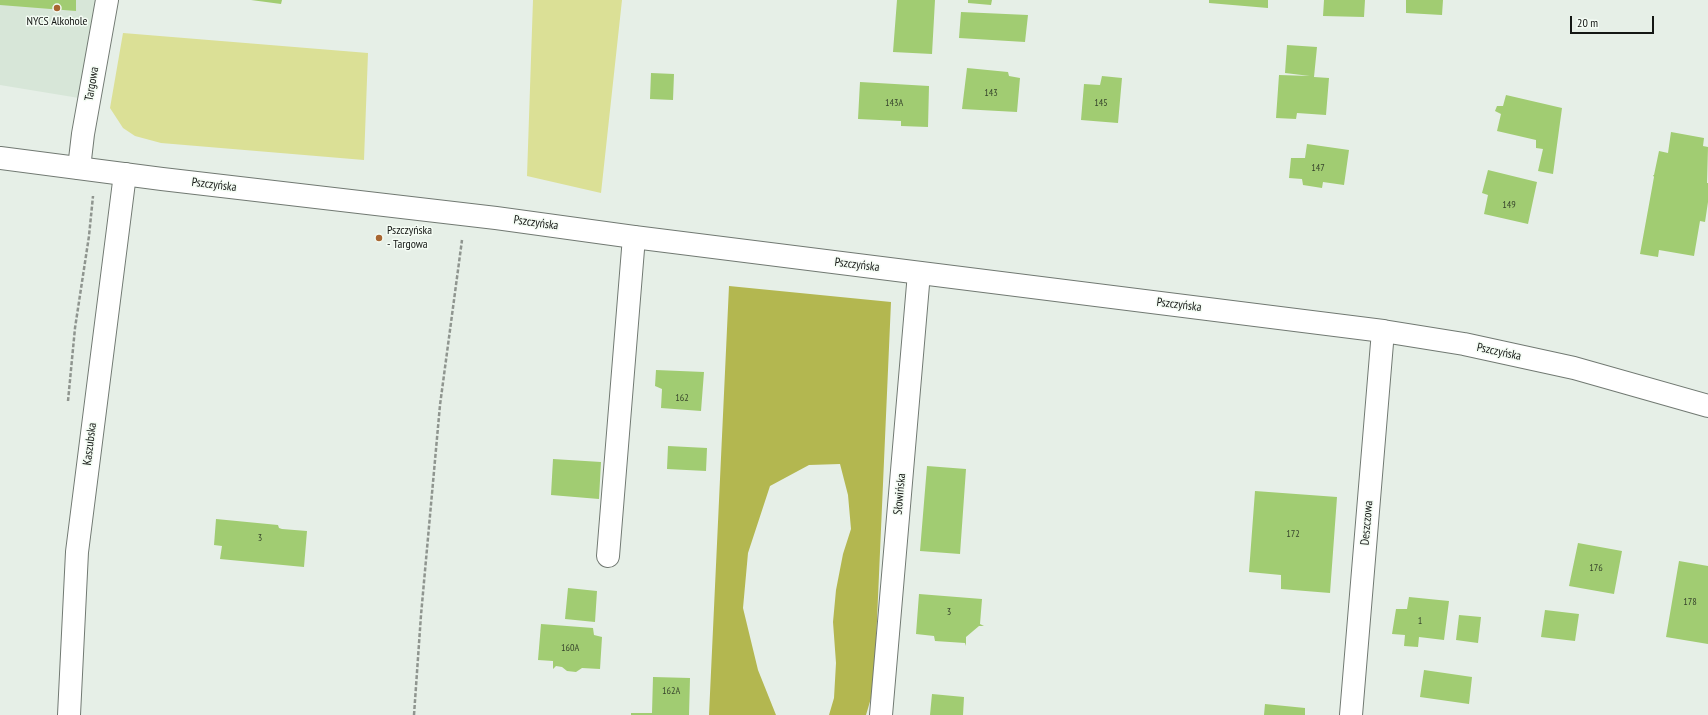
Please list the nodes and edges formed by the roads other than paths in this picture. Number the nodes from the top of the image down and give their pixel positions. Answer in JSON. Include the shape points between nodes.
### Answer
{"nodes":[{"id":1,"x":107,"y":0,"type":"edge"},
{"id":2,"x":0,"y":158,"type":"edge"},
{"id":3,"x":79,"y":168,"type":"junction"},
{"id":4,"x":125,"y":174,"type":"junction"},
{"id":5,"x":634,"y":237,"type":"junction"},
{"id":6,"x":919,"y":273,"type":"junction"},
{"id":7,"x":1383,"y":331,"type":"junction"},
{"id":8,"x":1708,"y":406,"type":"edge"},
{"id":9,"x":608,"y":556,"type":"dead end"},
{"id":10,"x":69,"y":715,"type":"edge"},
{"id":11,"x":881,"y":715,"type":"edge"},
{"id":12,"x":1351,"y":715,"type":"edge"}],
"edges":[{"from":1,"to":3,"type":"main road","name":"Targowa"},
{"from":2,"to":3,"type":"main road","name":"Pszczyńska"},
{"from":3,"to":4,"type":"main road","name":"Pszczyńska"},
{"from":4,"to":5,"type":"main road","name":"Pszczyńska","via":[[465,214]]},
{"from":4,"to":10,"type":"main road","name":"Kaszubska","via":[[77,552]]},
{"from":5,"to":6,"type":"main road","name":"Pszczyńska"},
{"from":5,"to":9,"type":"main road"},
{"from":6,"to":7,"type":"main road","name":"Pszczyńska"},
{"from":6,"to":11,"type":"main road","name":"Słowińska"},
{"from":7,"to":8,"type":"main road","name":"Pszczyńska","via":[[1464,344],[1566,367]]},
{"from":7,"to":12,"type":"main road","name":"Deszczowa"}]}
